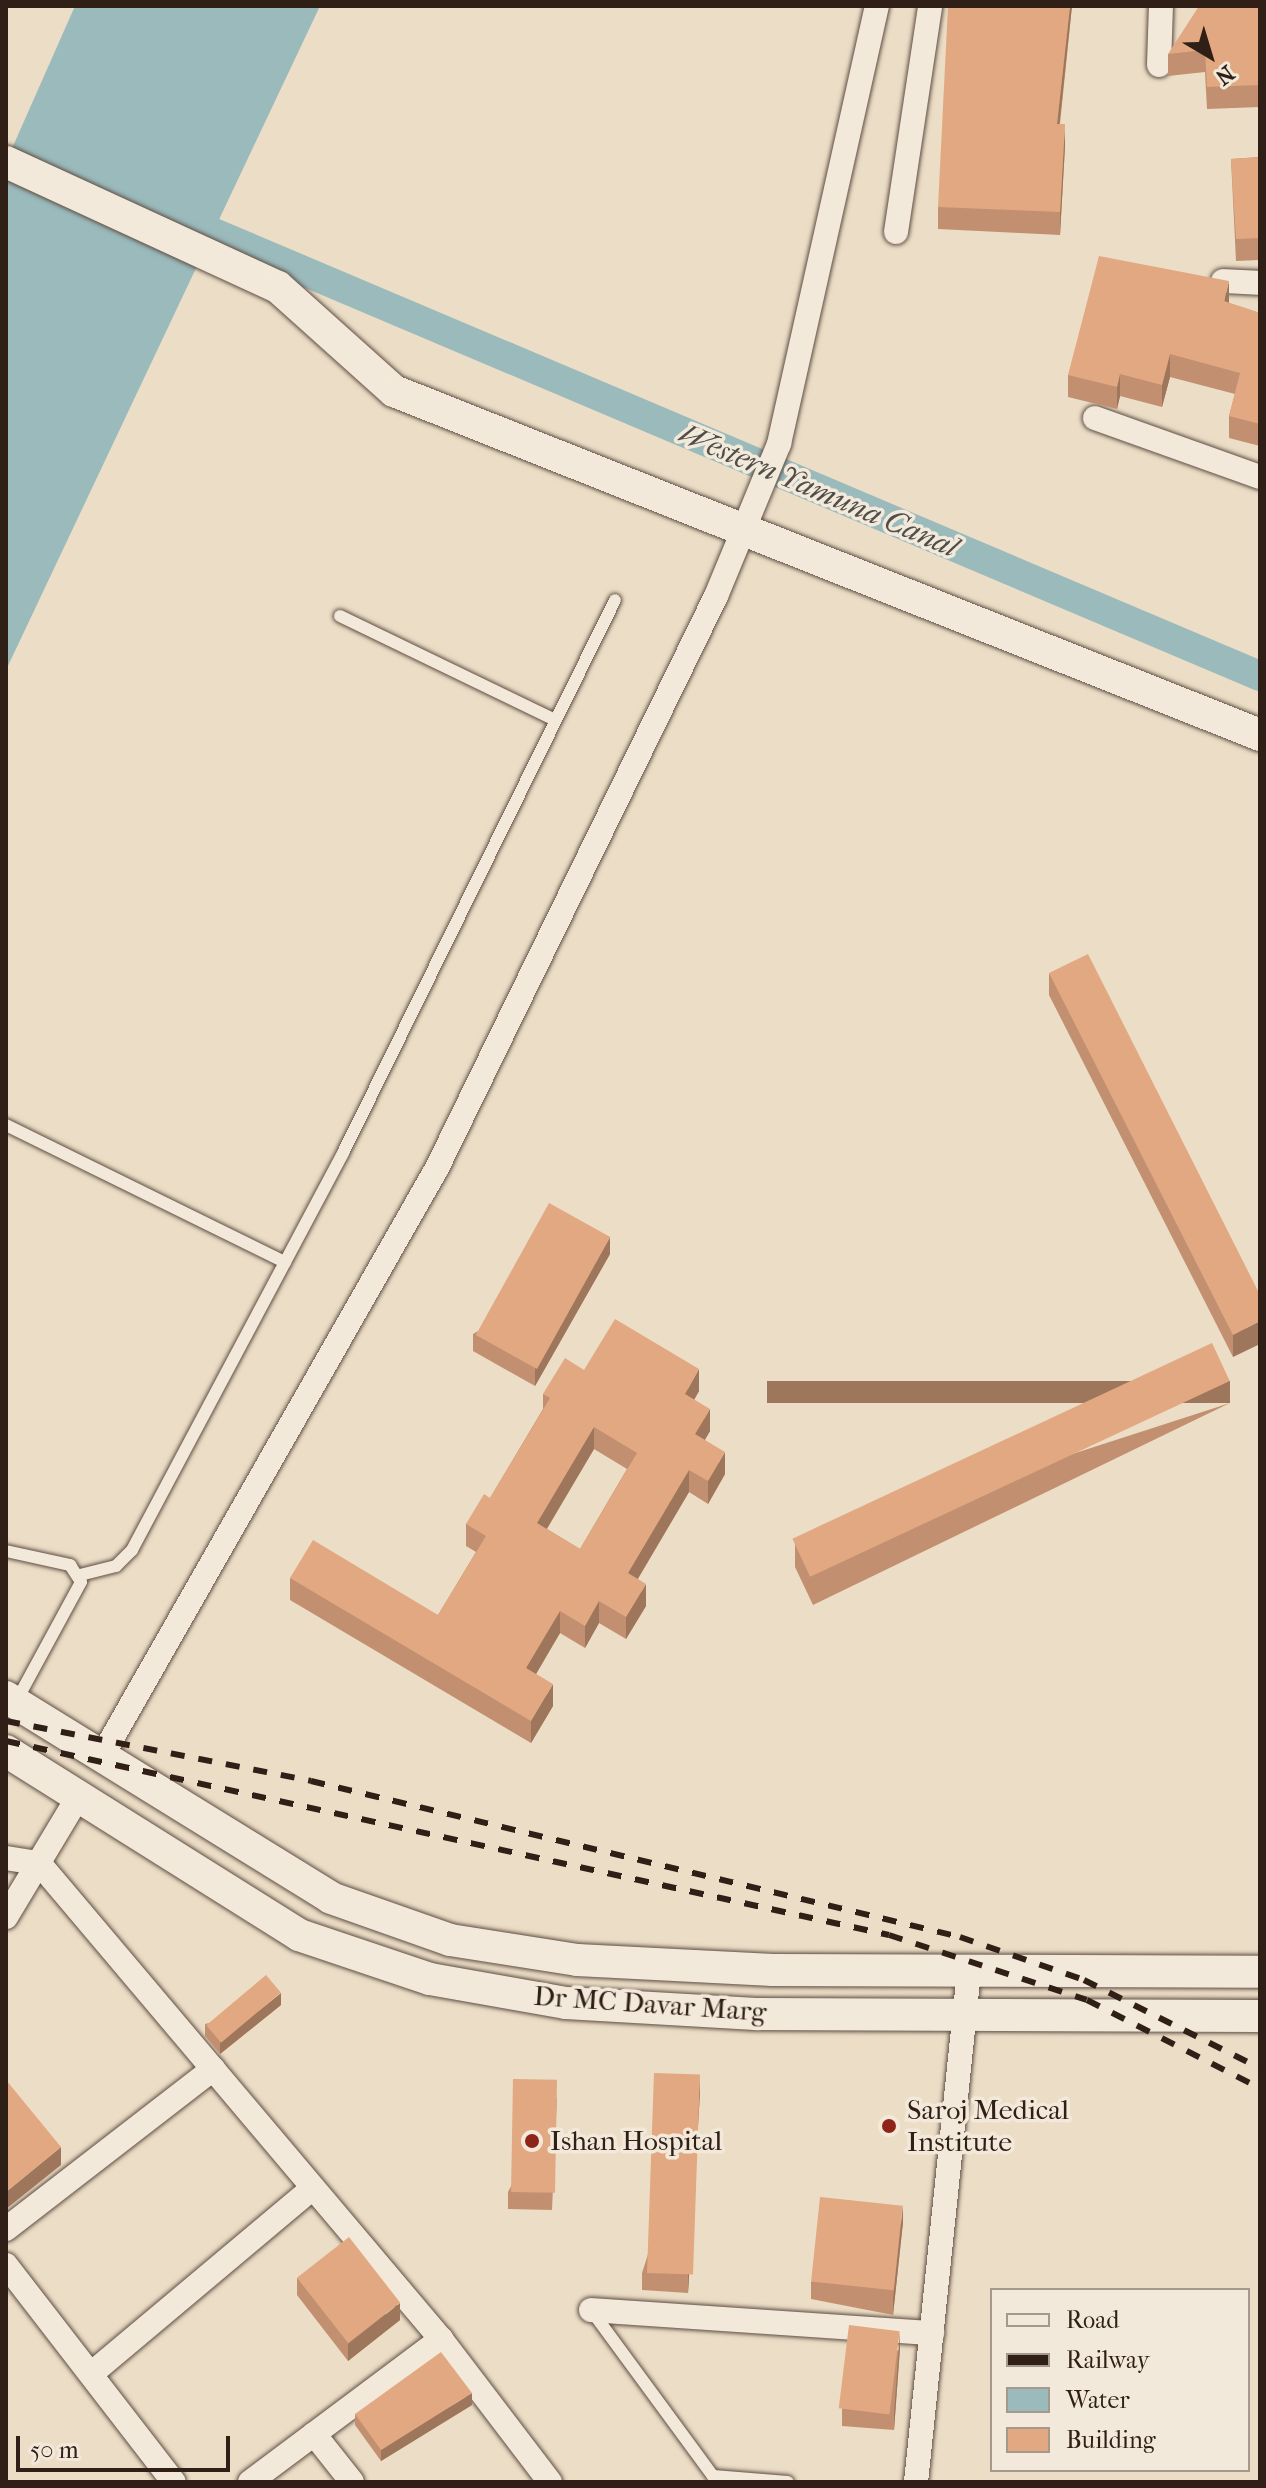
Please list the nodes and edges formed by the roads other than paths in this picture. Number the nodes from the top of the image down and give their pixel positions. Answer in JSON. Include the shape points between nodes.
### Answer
{"nodes":[{"id":1,"x":877,"y":6,"type":"edge"},
{"id":2,"x":930,"y":6,"type":"edge"},
{"id":3,"x":1161,"y":6,"type":"edge"},
{"id":4,"x":1159,"y":65,"type":"dead end"},
{"id":5,"x":6,"y":162,"type":"edge"},
{"id":6,"x":896,"y":232,"type":"dead end"},
{"id":7,"x":1223,"y":281,"type":"edge"},
{"id":8,"x":1260,"y":283,"type":"edge"},
{"id":9,"x":1095,"y":418,"type":"dead end"},
{"id":10,"x":1260,"y":477,"type":"edge"},
{"id":11,"x":744,"y":527,"type":"junction"},
{"id":12,"x":615,"y":600,"type":"dead end"},
{"id":13,"x":340,"y":616,"type":"dead end"},
{"id":14,"x":555,"y":720,"type":"junction"},
{"id":15,"x":1260,"y":735,"type":"edge"},
{"id":16,"x":6,"y":1125,"type":"edge"},
{"id":17,"x":285,"y":1262,"type":"junction"},
{"id":18,"x":6,"y":1551,"type":"edge"},
{"id":19,"x":80,"y":1575,"type":"junction"},
{"id":20,"x":11,"y":1700,"type":"edge"},
{"id":21,"x":6,"y":1751,"type":"edge"},
{"id":22,"x":102,"y":1756,"type":"junction"},
{"id":23,"x":78,"y":1797,"type":"junction"},
{"id":24,"x":6,"y":1858,"type":"edge"},
{"id":25,"x":39,"y":1863,"type":"junction"},
{"id":26,"x":6,"y":1917,"type":"edge"},
{"id":27,"x":969,"y":1972,"type":"junction"},
{"id":28,"x":1260,"y":1972,"type":"edge"},
{"id":29,"x":964,"y":2015,"type":"junction"},
{"id":30,"x":1260,"y":2016,"type":"edge"},
{"id":31,"x":213,"y":2069,"type":"junction"},
{"id":32,"x":310,"y":2190,"type":"junction"},
{"id":33,"x":6,"y":2229,"type":"edge"},
{"id":34,"x":6,"y":2265,"type":"edge"},
{"id":35,"x":591,"y":2310,"type":"joint"},
{"id":36,"x":932,"y":2333,"type":"junction"},
{"id":37,"x":441,"y":2339,"type":"junction"},
{"id":38,"x":91,"y":2374,"type":"junction"},
{"id":39,"x":314,"y":2434,"type":"junction"},
{"id":40,"x":174,"y":2482,"type":"edge"},
{"id":41,"x":250,"y":2482,"type":"edge"},
{"id":42,"x":352,"y":2482,"type":"edge"},
{"id":43,"x":550,"y":2482,"type":"edge"},
{"id":44,"x":788,"y":2482,"type":"edge"},
{"id":45,"x":916,"y":2482,"type":"edge"}],
"edges":[{"from":1,"to":11,"type":"street","via":[[779,444]]},
{"from":2,"to":6,"type":"street"},
{"from":3,"to":4,"type":"street"},
{"from":5,"to":11,"type":"street","via":[[278,287],[372,375],[423,404]]},
{"from":7,"to":8,"type":"street"},
{"from":9,"to":10,"type":"street"},
{"from":11,"to":15,"type":"street"},
{"from":11,"to":22,"type":"street","via":[[716,596],[437,1168]]},
{"from":12,"to":14,"type":"lane"},
{"from":13,"to":14,"type":"lane"},
{"from":14,"to":17,"type":"lane"},
{"from":16,"to":17,"type":"lane"},
{"from":17,"to":19,"type":"lane","via":[[132,1550],[116,1566]]},
{"from":18,"to":19,"type":"lane","via":[[62,1563]]},
{"from":19,"to":20,"type":"lane"},
{"from":20,"to":22,"type":"street"},
{"from":21,"to":23,"type":"street","name":"Dr MC Davar Marg"},
{"from":22,"to":27,"type":"street","via":[[331,1898],[450,1940],[577,1960]]},
{"from":23,"to":25,"type":"street"},
{"from":23,"to":29,"type":"street","name":"Dr MC Davar Marg","via":[[299,1935],[430,1979],[566,2003]]},
{"from":24,"to":25,"type":"street"},
{"from":25,"to":26,"type":"street"},
{"from":25,"to":31,"type":"street"},
{"from":27,"to":28,"type":"street"},
{"from":27,"to":29,"type":"street"},
{"from":29,"to":30,"type":"street","name":"Dr MC Davar Marg"},
{"from":29,"to":36,"type":"street"},
{"from":31,"to":32,"type":"street"},
{"from":31,"to":33,"type":"street"},
{"from":32,"to":37,"type":"street"},
{"from":32,"to":38,"type":"street"},
{"from":34,"to":38,"type":"street"},
{"from":35,"to":36,"type":"street"},
{"from":35,"to":44,"type":"lane","via":[[713,2476]]},
{"from":36,"to":45,"type":"street"},
{"from":37,"to":39,"type":"street"},
{"from":37,"to":43,"type":"street"},
{"from":38,"to":40,"type":"street"},
{"from":39,"to":41,"type":"street"},
{"from":39,"to":42,"type":"street"}]}
